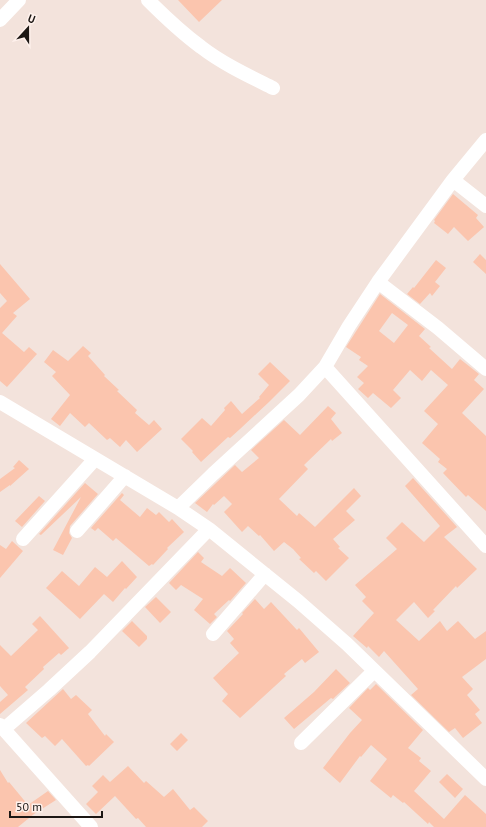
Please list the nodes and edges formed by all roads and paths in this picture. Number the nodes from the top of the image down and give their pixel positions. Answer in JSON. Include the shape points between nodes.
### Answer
{"nodes":[{"id":1,"x":19,"y":0,"type":"edge"},
{"id":2,"x":148,"y":0,"type":"edge"},
{"id":3,"x":0,"y":20,"type":"edge"},
{"id":4,"x":274,"y":88,"type":"dead end"},
{"id":5,"x":486,"y":140,"type":"edge"},
{"id":6,"x":453,"y":180,"type":"junction"},
{"id":7,"x":486,"y":206,"type":"edge"},
{"id":8,"x":378,"y":282,"type":"junction"},
{"id":9,"x":325,"y":367,"type":"junction"},
{"id":10,"x":486,"y":369,"type":"edge"},
{"id":11,"x":0,"y":402,"type":"edge"},
{"id":12,"x":95,"y":459,"type":"junction"},
{"id":13,"x":125,"y":476,"type":"junction"},
{"id":14,"x":178,"y":508,"type":"junction"},
{"id":15,"x":209,"y":529,"type":"junction"},
{"id":16,"x":77,"y":531,"type":"dead end"},
{"id":17,"x":23,"y":540,"type":"dead end"},
{"id":18,"x":486,"y":546,"type":"edge"},
{"id":19,"x":265,"y":574,"type":"junction"},
{"id":20,"x":213,"y":634,"type":"dead end"},
{"id":21,"x":374,"y":671,"type":"junction"},
{"id":22,"x":2,"y":727,"type":"edge"},
{"id":23,"x":301,"y":743,"type":"dead end"},
{"id":24,"x":486,"y":779,"type":"edge"},
{"id":25,"x":90,"y":827,"type":"edge"}],
"edges":[{"from":1,"to":3,"type":"street"},
{"from":2,"to":4,"type":"street","via":[[202,48],[242,73]]},
{"from":5,"to":6,"type":"street"},
{"from":6,"to":7,"type":"street"},
{"from":6,"to":8,"type":"street"},
{"from":8,"to":9,"type":"street"},
{"from":8,"to":10,"type":"street"},
{"from":9,"to":14,"type":"street"},
{"from":9,"to":18,"type":"street"},
{"from":11,"to":12,"type":"street"},
{"from":12,"to":13,"type":"street"},
{"from":12,"to":17,"type":"street"},
{"from":13,"to":14,"type":"street"},
{"from":13,"to":16,"type":"street"},
{"from":14,"to":15,"type":"street"},
{"from":15,"to":19,"type":"street"},
{"from":15,"to":22,"type":"street","via":[[90,652],[49,690]]},
{"from":19,"to":20,"type":"street"},
{"from":19,"to":21,"type":"street","via":[[347,644]]},
{"from":21,"to":23,"type":"street"},
{"from":21,"to":24,"type":"street"},
{"from":22,"to":25,"type":"street"}]}
